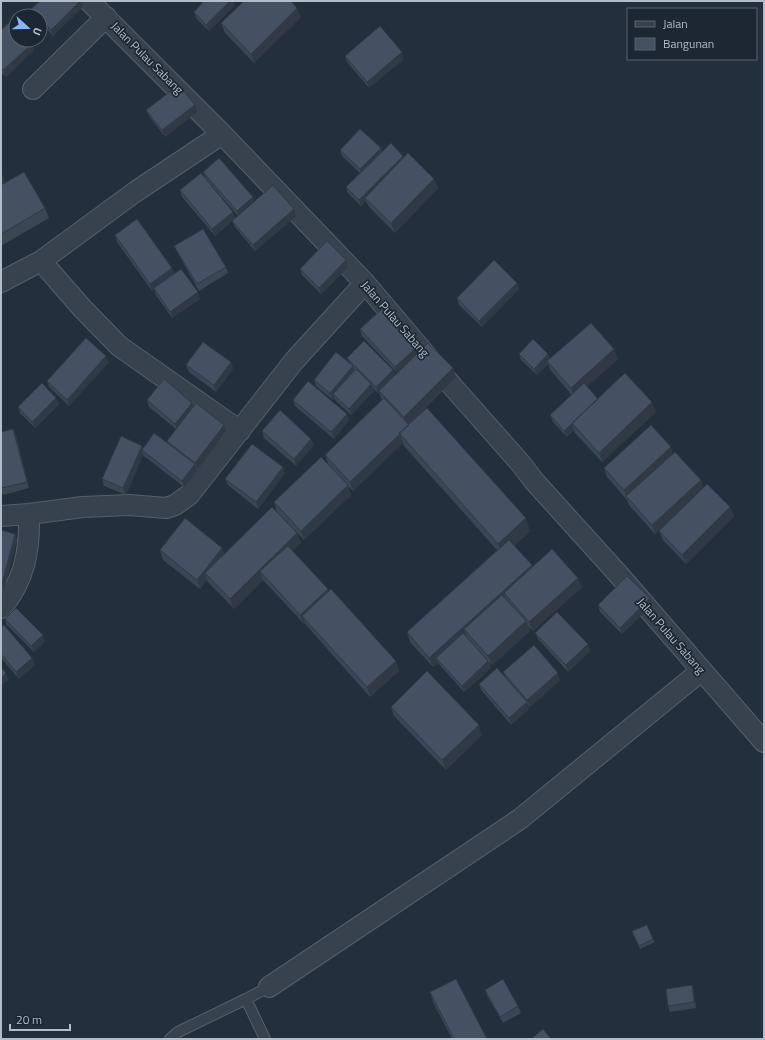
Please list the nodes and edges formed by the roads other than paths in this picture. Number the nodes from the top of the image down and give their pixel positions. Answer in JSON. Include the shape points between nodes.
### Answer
{"nodes":[{"id":1,"x":89,"y":1,"type":"edge"},
{"id":2,"x":106,"y":17,"type":"junction"},
{"id":3,"x":33,"y":89,"type":"dead end"},
{"id":4,"x":222,"y":134,"type":"junction"},
{"id":5,"x":41,"y":261,"type":"junction"},
{"id":6,"x":1,"y":282,"type":"edge"},
{"id":7,"x":365,"y":283,"type":"junction"},
{"id":8,"x":240,"y":431,"type":"junction"},
{"id":9,"x":29,"y":514,"type":"junction"},
{"id":10,"x":1,"y":516,"type":"edge"},
{"id":11,"x":1,"y":608,"type":"edge"},
{"id":12,"x":701,"y":671,"type":"junction"},
{"id":13,"x":764,"y":742,"type":"edge"},
{"id":14,"x":269,"y":987,"type":"joint"},
{"id":15,"x":246,"y":1000,"type":"junction"},
{"id":16,"x":170,"y":1039,"type":"edge"},
{"id":17,"x":265,"y":1039,"type":"edge"}],
"edges":[{"from":1,"to":2,"type":"street","name":"Jalan Pulau Sabang"},
{"from":2,"to":3,"type":"street"},
{"from":2,"to":4,"type":"street","name":"Jalan Pulau Sabang"},
{"from":4,"to":5,"type":"street","via":[[135,192]]},
{"from":4,"to":7,"type":"street","name":"Jalan Pulau Sabang"},
{"from":5,"to":6,"type":"street"},
{"from":5,"to":8,"type":"street","via":[[119,346]]},
{"from":7,"to":8,"type":"street","via":[[294,361]]},
{"from":7,"to":12,"type":"street","name":"Jalan Pulau Sabang"},
{"from":8,"to":9,"type":"street","via":[[189,495],[175,505],[166,508],[129,505],[83,507]]},
{"from":9,"to":10,"type":"street"},
{"from":9,"to":11,"type":"street","via":[[24,568],[11,597]]},
{"from":12,"to":13,"type":"street","name":"Jalan Pulau Sabang"},
{"from":12,"to":14,"type":"street","via":[[520,819]]},
{"from":14,"to":15,"type":"lane"},
{"from":15,"to":16,"type":"lane","via":[[178,1032]]},
{"from":15,"to":17,"type":"lane"}]}
